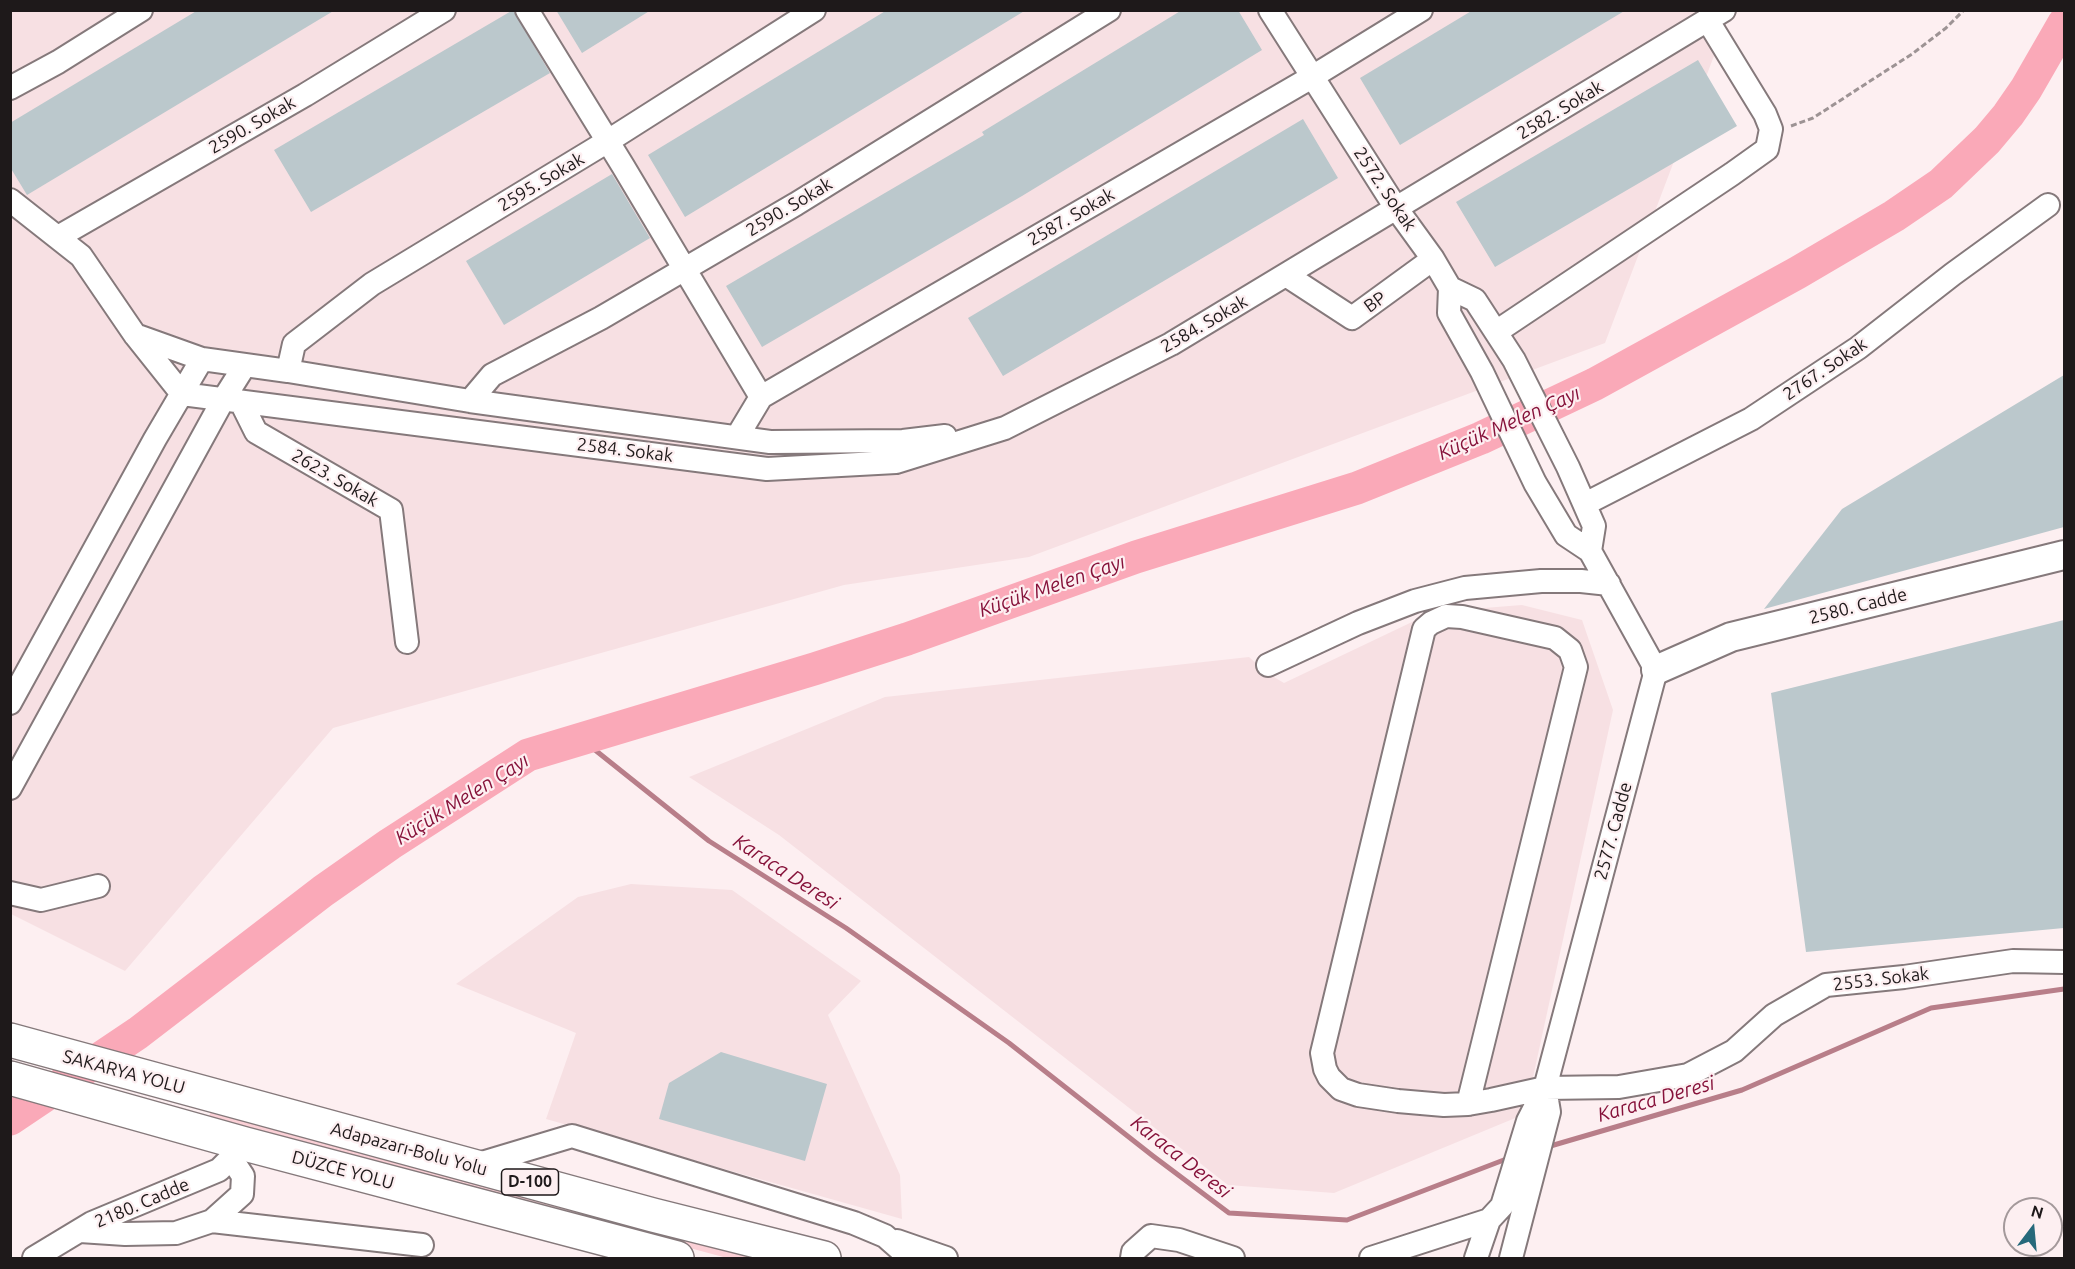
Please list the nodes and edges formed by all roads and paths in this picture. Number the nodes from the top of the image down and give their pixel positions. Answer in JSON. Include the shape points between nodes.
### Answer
{"nodes":[{"id":1,"x":141,"y":10,"type":"edge"},
{"id":2,"x":444,"y":10,"type":"edge"},
{"id":3,"x":527,"y":10,"type":"edge"},
{"id":4,"x":814,"y":10,"type":"edge"},
{"id":5,"x":1109,"y":10,"type":"edge"},
{"id":6,"x":1270,"y":10,"type":"edge"},
{"id":7,"x":1421,"y":10,"type":"edge"},
{"id":8,"x":1964,"y":10,"type":"edge"},
{"id":9,"x":1716,"y":16,"type":"edge"},
{"id":10,"x":1312,"y":76,"type":"junction"},
{"id":11,"x":10,"y":88,"type":"edge"},
{"id":12,"x":1771,"y":129,"type":"junction"},
{"id":13,"x":608,"y":141,"type":"junction"},
{"id":14,"x":10,"y":200,"type":"edge"},
{"id":15,"x":2048,"y":205,"type":"dead end"},
{"id":16,"x":1396,"y":208,"type":"junction"},
{"id":17,"x":58,"y":237,"type":"junction"},
{"id":18,"x":1433,"y":259,"type":"junction"},
{"id":19,"x":685,"y":269,"type":"junction"},
{"id":20,"x":1286,"y":275,"type":"junction"},
{"id":21,"x":1450,"y":288,"type":"junction"},
{"id":22,"x":1496,"y":332,"type":"junction"},
{"id":23,"x":135,"y":335,"type":"junction"},
{"id":24,"x":202,"y":359,"type":"junction"},
{"id":25,"x":245,"y":365,"type":"junction"},
{"id":26,"x":288,"y":371,"type":"junction"},
{"id":27,"x":182,"y":394,"type":"junction"},
{"id":28,"x":761,"y":397,"type":"junction"},
{"id":29,"x":232,"y":401,"type":"junction"},
{"id":30,"x":470,"y":401,"type":"junction"},
{"id":31,"x":1005,"y":428,"type":"junction"},
{"id":32,"x":736,"y":437,"type":"junction"},
{"id":33,"x":1585,"y":504,"type":"junction"},
{"id":34,"x":1590,"y":551,"type":"junction"},
{"id":35,"x":2064,"y":555,"type":"edge"},
{"id":36,"x":1608,"y":584,"type":"junction"},
{"id":37,"x":407,"y":642,"type":"dead end"},
{"id":38,"x":1268,"y":665,"type":"dead end"},
{"id":39,"x":1656,"y":670,"type":"junction"},
{"id":40,"x":10,"y":704,"type":"edge"},
{"id":41,"x":10,"y":788,"type":"edge"},
{"id":42,"x":98,"y":886,"type":"dead end"},
{"id":43,"x":10,"y":893,"type":"edge"},
{"id":44,"x":2064,"y":962,"type":"edge"},
{"id":45,"x":10,"y":1041,"type":"edge"},
{"id":46,"x":10,"y":1078,"type":"edge"},
{"id":47,"x":1545,"y":1088,"type":"junction"},
{"id":48,"x":237,"y":1103,"type":"joint"},
{"id":49,"x":1468,"y":1104,"type":"junction"},
{"id":50,"x":231,"y":1146,"type":"junction"},
{"id":51,"x":471,"y":1166,"type":"junction"},
{"id":52,"x":1496,"y":1213,"type":"junction"},
{"id":53,"x":212,"y":1221,"type":"junction"},
{"id":54,"x":80,"y":1231,"type":"junction"},
{"id":55,"x":885,"y":1236,"type":"junction"},
{"id":56,"x":423,"y":1245,"type":"dead end"},
{"id":57,"x":34,"y":1258,"type":"edge"},
{"id":58,"x":677,"y":1258,"type":"edge"},
{"id":59,"x":824,"y":1258,"type":"edge"},
{"id":60,"x":910,"y":1258,"type":"edge"},
{"id":61,"x":946,"y":1258,"type":"edge"},
{"id":62,"x":1132,"y":1258,"type":"edge"},
{"id":63,"x":1233,"y":1258,"type":"edge"},
{"id":64,"x":1371,"y":1258,"type":"edge"},
{"id":65,"x":1476,"y":1258,"type":"edge"},
{"id":66,"x":1511,"y":1258,"type":"edge"}],
"edges":[{"from":1,"to":11,"type":"street"},
{"from":2,"to":17,"type":"street","name":"2590. Sokak"},
{"from":3,"to":13,"type":"street"},
{"from":4,"to":13,"type":"street","name":"2595. Sokak"},
{"from":5,"to":19,"type":"street","name":"2590. Sokak"},
{"from":6,"to":10,"type":"street","name":"2572. Sokak"},
{"from":7,"to":10,"type":"street","name":"2587. Sokak"},
{"from":8,"to":12,"type":"path","via":[[1912,54],[1813,118]]},
{"from":9,"to":12,"type":"street"},
{"from":9,"to":16,"type":"street","name":"2582. Sokak"},
{"from":10,"to":16,"type":"street","name":"2572. Sokak"},
{"from":10,"to":28,"type":"street","name":"2587. Sokak"},
{"from":12,"to":22,"type":"street","via":[[1767,149],[1750,162]]},
{"from":13,"to":19,"type":"street"},
{"from":13,"to":26,"type":"street","name":"2595. Sokak","via":[[372,284],[294,344]]},
{"from":14,"to":17,"type":"street"},
{"from":15,"to":33,"type":"street","name":"2767. Sokak","via":[[1858,348],[1761,412]]},
{"from":16,"to":18,"type":"street","name":"2572. Sokak"},
{"from":16,"to":20,"type":"street","name":"2584. Sokak"},
{"from":17,"to":23,"type":"street","via":[[81,256]]},
{"from":18,"to":20,"type":"street","name":"BP","via":[[1352,318]]},
{"from":18,"to":21,"type":"street","name":"2572. Sokak"},
{"from":19,"to":28,"type":"street"},
{"from":19,"to":30,"type":"street","name":"2590. Sokak","via":[[492,375]]},
{"from":20,"to":31,"type":"street","name":"2584. Sokak","via":[[1172,344]]},
{"from":21,"to":22,"type":"street","via":[[1475,300]]},
{"from":21,"to":34,"type":"street","name":"2572. Sokak","via":[[1449,313],[1535,483],[1566,534]]},
{"from":22,"to":33,"type":"street","via":[[1514,360]]},
{"from":23,"to":24,"type":"street","name":"2584. Sokak"},
{"from":23,"to":27,"type":"street"},
{"from":24,"to":25,"type":"street","name":"2584. Sokak"},
{"from":24,"to":27,"type":"street"},
{"from":25,"to":26,"type":"street","name":"2584. Sokak"},
{"from":25,"to":29,"type":"street"},
{"from":26,"to":30,"type":"street","name":"2584. Sokak"},
{"from":27,"to":29,"type":"street","name":"2584. Sokak"},
{"from":27,"to":40,"type":"street"},
{"from":28,"to":32,"type":"street","name":"2587. Sokak"},
{"from":29,"to":31,"type":"street","name":"2584. Sokak","via":[[767,469],[896,462]]},
{"from":29,"to":37,"type":"street","name":"2623. Sokak","via":[[256,432],[391,510]]},
{"from":29,"to":41,"type":"street"},
{"from":30,"to":32,"type":"street","name":"2584. Sokak"},
{"from":31,"to":32,"type":"street","name":"2584. Sokak","via":[[903,441],[770,442]]},
{"from":33,"to":34,"type":"street","via":[[1594,526]]},
{"from":34,"to":36,"type":"street"},
{"from":35,"to":39,"type":"main road","name":"2580. Cadde","via":[[1731,637]]},
{"from":36,"to":38,"type":"street","via":[[1540,581],[1465,588],[1358,622]]},
{"from":36,"to":39,"type":"street"},
{"from":39,"to":47,"type":"street","name":"2577. Cadde"},
{"from":42,"to":43,"type":"street","via":[[41,900]]},
{"from":44,"to":47,"type":"street","name":"2553. Sokak","via":[[2013,961],[1826,985],[1774,1015],[1734,1051],[1688,1075],[1619,1087]]},
{"from":45,"to":48,"type":"highway","name":"SAKARYA YOLU","number":"D-100"},
{"from":46,"to":50,"type":"highway","name":"DÜZCE YOLU","number":"D-100"},
{"from":47,"to":49,"type":"street","name":"2553. Sokak"},
{"from":47,"to":52,"type":"street","via":[[1528,1122]]},
{"from":47,"to":66,"type":"street","via":[[1549,1112]]},
{"from":48,"to":51,"type":"highway","name":"Adapazarı-Bolu Yolu","number":"D-100"},
{"from":49,"to":49,"type":"street","name":"2553. Sokak","via":[[1421,1104],[1349,1093],[1329,1077],[1322,1053],[1424,629],[1439,618],[1454,616],[1555,638],[1570,650],[1576,667]]},
{"from":50,"to":53,"type":"street","via":[[243,1176],[242,1194]]},
{"from":50,"to":54,"type":"street","name":"2180. Cadde","via":[[219,1170]]},
{"from":50,"to":58,"type":"highway","name":"DÜZCE YOLU","number":"D-100"},
{"from":51,"to":55,"type":"street","via":[[572,1136]]},
{"from":51,"to":59,"type":"highway","name":"Adapazarı-Bolu Yolu","number":"D-100"},
{"from":52,"to":64,"type":"street"},
{"from":52,"to":65,"type":"street"},
{"from":53,"to":54,"type":"street","via":[[176,1233]]},
{"from":53,"to":56,"type":"street"},
{"from":54,"to":57,"type":"street","name":"2180. Cadde"},
{"from":55,"to":60,"type":"street"},
{"from":55,"to":61,"type":"street"},
{"from":62,"to":63,"type":"street","via":[[1151,1236],[1179,1240]]}]}
